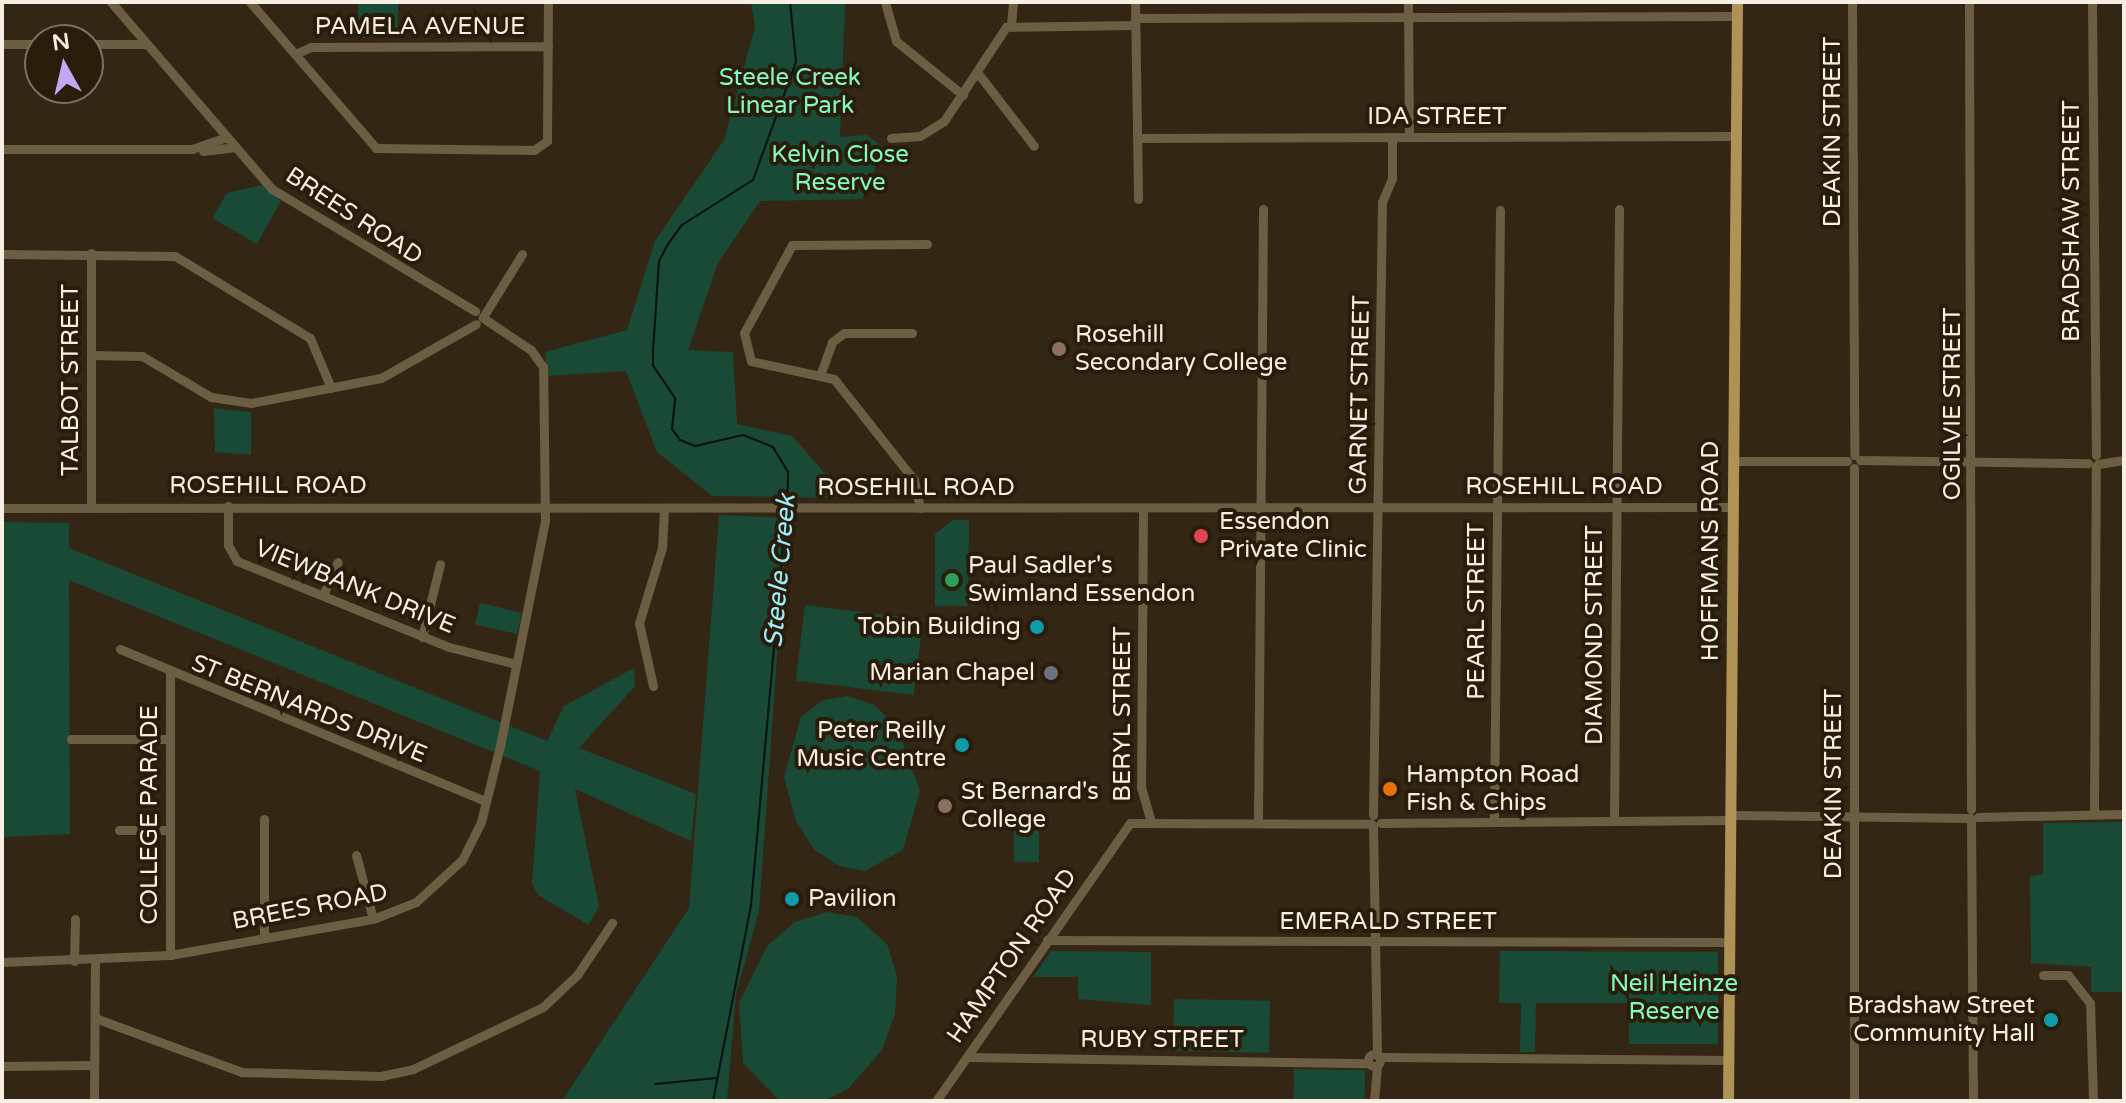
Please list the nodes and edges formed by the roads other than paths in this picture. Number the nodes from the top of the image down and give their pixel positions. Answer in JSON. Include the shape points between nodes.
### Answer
{"nodes":[{"id":1,"x":111,"y":2,"type":"edge"},
{"id":2,"x":250,"y":2,"type":"edge"},
{"id":3,"x":548,"y":2,"type":"edge"},
{"id":4,"x":885,"y":2,"type":"edge"},
{"id":5,"x":1013,"y":2,"type":"edge"},
{"id":6,"x":1135,"y":2,"type":"edge"},
{"id":7,"x":1408,"y":2,"type":"edge"},
{"id":8,"x":1737,"y":2,"type":"edge"},
{"id":9,"x":1852,"y":2,"type":"edge"},
{"id":10,"x":1969,"y":2,"type":"edge"},
{"id":11,"x":1976,"y":2,"type":"edge"},
{"id":12,"x":2092,"y":2,"type":"edge"},
{"id":13,"x":1972,"y":13,"type":"junction"},
{"id":14,"x":1737,"y":16,"type":"junction"},
{"id":15,"x":1408,"y":17,"type":"junction"},
{"id":16,"x":1135,"y":21,"type":"junction"},
{"id":17,"x":1011,"y":25,"type":"junction"},
{"id":18,"x":2,"y":44,"type":"edge"},
{"id":19,"x":24,"y":44,"type":"edge"},
{"id":20,"x":104,"y":44,"type":"edge"},
{"id":21,"x":147,"y":44,"type":"junction"},
{"id":22,"x":548,"y":46,"type":"junction"},
{"id":23,"x":295,"y":54,"type":"junction"},
{"id":24,"x":977,"y":72,"type":"junction"},
{"id":25,"x":963,"y":95,"type":"junction"},
{"id":26,"x":1736,"y":136,"type":"junction"},
{"id":27,"x":226,"y":137,"type":"junction"},
{"id":28,"x":1392,"y":137,"type":"junction"},
{"id":29,"x":1409,"y":137,"type":"junction"},
{"id":30,"x":891,"y":138,"type":"dead end"},
{"id":31,"x":1137,"y":138,"type":"junction"},
{"id":32,"x":1034,"y":146,"type":"dead end"},
{"id":33,"x":234,"y":147,"type":"junction"},
{"id":34,"x":2,"y":149,"type":"edge"},
{"id":35,"x":192,"y":149,"type":"junction"},
{"id":36,"x":1138,"y":199,"type":"dead end"},
{"id":37,"x":1263,"y":209,"type":"dead end"},
{"id":38,"x":1619,"y":209,"type":"dead end"},
{"id":39,"x":1500,"y":210,"type":"dead end"},
{"id":40,"x":927,"y":244,"type":"dead end"},
{"id":41,"x":91,"y":253,"type":"junction"},
{"id":42,"x":2,"y":254,"type":"edge"},
{"id":43,"x":522,"y":254,"type":"dead end"},
{"id":44,"x":477,"y":318,"type":"junction"},
{"id":45,"x":912,"y":333,"type":"dead end"},
{"id":46,"x":91,"y":355,"type":"junction"},
{"id":47,"x":822,"y":370,"type":"junction"},
{"id":48,"x":331,"y":388,"type":"junction"},
{"id":49,"x":1973,"y":460,"type":"junction"},
{"id":50,"x":2093,"y":460,"type":"junction"},
{"id":51,"x":2124,"y":460,"type":"edge"},
{"id":52,"x":1734,"y":461,"type":"junction"},
{"id":53,"x":1854,"y":461,"type":"junction"},
{"id":54,"x":228,"y":506,"type":"junction"},
{"id":55,"x":91,"y":507,"type":"junction"},
{"id":56,"x":543,"y":507,"type":"junction"},
{"id":57,"x":1378,"y":507,"type":"junction"},
{"id":58,"x":1497,"y":507,"type":"junction"},
{"id":59,"x":1616,"y":507,"type":"junction"},
{"id":60,"x":1734,"y":507,"type":"junction"},
{"id":61,"x":2,"y":508,"type":"edge"},
{"id":62,"x":920,"y":508,"type":"junction"},
{"id":63,"x":1143,"y":508,"type":"junction"},
{"id":64,"x":1261,"y":508,"type":"junction"},
{"id":65,"x":664,"y":509,"type":"junction"},
{"id":66,"x":338,"y":562,"type":"dead end"},
{"id":67,"x":440,"y":564,"type":"dead end"},
{"id":68,"x":323,"y":595,"type":"junction"},
{"id":69,"x":422,"y":637,"type":"junction"},
{"id":70,"x":120,"y":649,"type":"dead end"},
{"id":71,"x":516,"y":664,"type":"junction"},
{"id":72,"x":170,"y":674,"type":"junction"},
{"id":73,"x":653,"y":686,"type":"dead end"},
{"id":74,"x":71,"y":739,"type":"dead end"},
{"id":75,"x":170,"y":739,"type":"junction"},
{"id":76,"x":486,"y":801,"type":"junction"},
{"id":77,"x":1854,"y":814,"type":"junction"},
{"id":78,"x":1974,"y":814,"type":"junction"},
{"id":79,"x":2094,"y":814,"type":"junction"},
{"id":80,"x":2124,"y":814,"type":"edge"},
{"id":81,"x":1731,"y":818,"type":"junction"},
{"id":82,"x":264,"y":819,"type":"dead end"},
{"id":83,"x":1258,"y":820,"type":"junction"},
{"id":84,"x":1376,"y":820,"type":"junction"},
{"id":85,"x":1151,"y":821,"type":"junction"},
{"id":86,"x":1494,"y":821,"type":"junction"},
{"id":87,"x":1614,"y":821,"type":"junction"},
{"id":88,"x":119,"y":830,"type":"dead end"},
{"id":89,"x":170,"y":830,"type":"junction"},
{"id":90,"x":356,"y":855,"type":"dead end"},
{"id":91,"x":75,"y":919,"type":"dead end"},
{"id":92,"x":373,"y":919,"type":"junction"},
{"id":93,"x":612,"y":923,"type":"dead end"},
{"id":94,"x":264,"y":938,"type":"junction"},
{"id":95,"x":1047,"y":940,"type":"junction"},
{"id":96,"x":1376,"y":942,"type":"junction"},
{"id":97,"x":1730,"y":942,"type":"junction"},
{"id":98,"x":170,"y":955,"type":"junction"},
{"id":99,"x":74,"y":961,"type":"junction"},
{"id":100,"x":95,"y":961,"type":"junction"},
{"id":101,"x":2,"y":962,"type":"edge"},
{"id":102,"x":2043,"y":975,"type":"dead end"},
{"id":103,"x":95,"y":1018,"type":"junction"},
{"id":104,"x":967,"y":1057,"type":"junction"},
{"id":105,"x":1374,"y":1060,"type":"junction"},
{"id":106,"x":1729,"y":1060,"type":"junction"},
{"id":107,"x":94,"y":1065,"type":"junction"},
{"id":108,"x":2,"y":1066,"type":"edge"},
{"id":109,"x":94,"y":1101,"type":"edge"},
{"id":110,"x":936,"y":1101,"type":"edge"},
{"id":111,"x":1374,"y":1101,"type":"edge"},
{"id":112,"x":1728,"y":1101,"type":"edge"},
{"id":113,"x":1854,"y":1101,"type":"edge"},
{"id":114,"x":1973,"y":1101,"type":"edge"},
{"id":115,"x":2093,"y":1101,"type":"edge"}],
"edges":[{"from":1,"to":21,"type":"street","name":"BREES ROAD"},
{"from":2,"to":23,"type":"street"},
{"from":3,"to":22,"type":"street"},
{"from":4,"to":25,"type":"street","via":[[896,41]]},
{"from":5,"to":17,"type":"street"},
{"from":6,"to":16,"type":"street"},
{"from":7,"to":15,"type":"street"},
{"from":8,"to":14,"type":"main road","name":"HOFFMANS ROAD"},
{"from":9,"to":53,"type":"street","name":"DEAKIN STREET"},
{"from":10,"to":13,"type":"street","name":"OGILVIE STREET"},
{"from":11,"to":13,"type":"street","name":"OGILVIE STREET"},
{"from":12,"to":50,"type":"street","name":"BRADSHAW STREET"},
{"from":13,"to":49,"type":"street","name":"OGILVIE STREET"},
{"from":14,"to":15,"type":"street"},
{"from":14,"to":26,"type":"main road","name":"HOFFMANS ROAD"},
{"from":15,"to":16,"type":"street"},
{"from":15,"to":29,"type":"street"},
{"from":16,"to":17,"type":"street"},
{"from":16,"to":31,"type":"street"},
{"from":17,"to":24,"type":"street","via":[[998,33]]},
{"from":18,"to":19,"type":"street"},
{"from":20,"to":21,"type":"street"},
{"from":21,"to":27,"type":"street","name":"BREES ROAD"},
{"from":22,"to":23,"type":"street","name":"PAMELA AVENUE","via":[[311,47]]},
{"from":22,"to":23,"type":"street","via":[[547,141],[534,150],[383,150]]},
{"from":24,"to":25,"type":"street"},
{"from":24,"to":32,"type":"street"},
{"from":25,"to":30,"type":"street","via":[[928,133]]},
{"from":26,"to":29,"type":"street","name":"IDA STREET"},
{"from":26,"to":52,"type":"main road","name":"HOFFMANS ROAD"},
{"from":27,"to":33,"type":"street","name":"BREES ROAD"},
{"from":27,"to":35,"type":"street"},
{"from":28,"to":29,"type":"street","name":"IDA STREET"},
{"from":28,"to":31,"type":"street","name":"IDA STREET"},
{"from":28,"to":57,"type":"street","name":"GARNET STREET","via":[[1392,179],[1382,202]]},
{"from":31,"to":36,"type":"street"},
{"from":33,"to":35,"type":"street"},
{"from":33,"to":44,"type":"street","name":"BREES ROAD","via":[[291,204]]},
{"from":34,"to":35,"type":"street"},
{"from":37,"to":64,"type":"street"},
{"from":38,"to":59,"type":"street","name":"DIAMOND STREET"},
{"from":39,"to":58,"type":"street","name":"PEARL STREET"},
{"from":40,"to":47,"type":"street","via":[[792,245],[747,318],[751,361]]},
{"from":41,"to":42,"type":"street"},
{"from":41,"to":46,"type":"street","name":"TALBOT STREET"},
{"from":41,"to":48,"type":"street","via":[[181,259],[310,338]]},
{"from":43,"to":44,"type":"street","via":[[493,303]]},
{"from":44,"to":48,"type":"street","via":[[385,376]]},
{"from":44,"to":56,"type":"street","name":"BREES ROAD","via":[[531,350],[543,367]]},
{"from":45,"to":47,"type":"street","via":[[844,333],[832,342]]},
{"from":46,"to":48,"type":"street","via":[[142,356],[225,401]]},
{"from":46,"to":55,"type":"street","name":"TALBOT STREET"},
{"from":47,"to":62,"type":"street","via":[[914,480]]},
{"from":49,"to":50,"type":"street"},
{"from":49,"to":53,"type":"street"},
{"from":49,"to":78,"type":"street","name":"OGILVIE STREET"},
{"from":50,"to":51,"type":"street"},
{"from":50,"to":79,"type":"street","name":"BRADSHAW STREET"},
{"from":52,"to":53,"type":"street"},
{"from":52,"to":60,"type":"main road","name":"HOFFMANS ROAD"},
{"from":53,"to":77,"type":"street","name":"DEAKIN STREET"},
{"from":54,"to":55,"type":"street","name":"ROSEHILL ROAD"},
{"from":54,"to":56,"type":"street","name":"ROSEHILL ROAD"},
{"from":54,"to":68,"type":"street","name":"VIEWBANK DRIVE","via":[[233,557]]},
{"from":55,"to":61,"type":"street","name":"ROSEHILL ROAD"},
{"from":56,"to":65,"type":"street","name":"ROSEHILL ROAD"},
{"from":56,"to":71,"type":"street","name":"BREES ROAD","via":[[544,532]]},
{"from":57,"to":58,"type":"street","name":"ROSEHILL ROAD"},
{"from":57,"to":64,"type":"street","name":"ROSEHILL ROAD"},
{"from":57,"to":84,"type":"street","name":"GARNET STREET"},
{"from":58,"to":59,"type":"street","name":"ROSEHILL ROAD"},
{"from":58,"to":86,"type":"street","name":"PEARL STREET"},
{"from":59,"to":60,"type":"street","name":"ROSEHILL ROAD"},
{"from":59,"to":87,"type":"street","name":"DIAMOND STREET"},
{"from":60,"to":81,"type":"main road","name":"HOFFMANS ROAD"},
{"from":62,"to":63,"type":"street","name":"ROSEHILL ROAD"},
{"from":62,"to":65,"type":"street","name":"ROSEHILL ROAD"},
{"from":63,"to":64,"type":"street","name":"ROSEHILL ROAD"},
{"from":63,"to":85,"type":"street","name":"BERYL STREET","via":[[1141,787]]},
{"from":64,"to":83,"type":"street"},
{"from":65,"to":73,"type":"street","via":[[662,548],[639,623]]},
{"from":66,"to":68,"type":"street"},
{"from":67,"to":69,"type":"street"},
{"from":68,"to":69,"type":"street","name":"VIEWBANK DRIVE"},
{"from":69,"to":71,"type":"street","name":"VIEWBANK DRIVE"},
{"from":70,"to":72,"type":"street","name":"ST BERNARDS DRIVE"},
{"from":71,"to":76,"type":"street","name":"BREES ROAD"},
{"from":72,"to":75,"type":"street","name":"COLLEGE PARADE"},
{"from":72,"to":76,"type":"street","name":"ST BERNARDS DRIVE"},
{"from":74,"to":75,"type":"street"},
{"from":75,"to":89,"type":"street","name":"COLLEGE PARADE"},
{"from":76,"to":92,"type":"street","name":"BREES ROAD","via":[[449,876],[416,902]]},
{"from":77,"to":78,"type":"street","name":"HAMPTON ROAD"},
{"from":77,"to":81,"type":"street","name":"HAMPTON ROAD"},
{"from":77,"to":113,"type":"street","name":"DEAKIN STREET"},
{"from":78,"to":79,"type":"street"},
{"from":78,"to":114,"type":"street","name":"OGILVIE STREET"},
{"from":79,"to":80,"type":"street"},
{"from":81,"to":87,"type":"street","name":"HAMPTON ROAD"},
{"from":81,"to":97,"type":"main road","name":"HOFFMANS ROAD"},
{"from":82,"to":94,"type":"street"},
{"from":83,"to":84,"type":"street","name":"HAMPTON ROAD"},
{"from":83,"to":85,"type":"street","name":"HAMPTON ROAD"},
{"from":84,"to":86,"type":"street","name":"HAMPTON ROAD"},
{"from":84,"to":96,"type":"street","name":"GARNET STREET"},
{"from":85,"to":95,"type":"street","name":"HAMPTON ROAD","via":[[1127,825]]},
{"from":86,"to":87,"type":"street","name":"HAMPTON ROAD"},
{"from":88,"to":89,"type":"street"},
{"from":89,"to":98,"type":"street","name":"COLLEGE PARADE"},
{"from":90,"to":92,"type":"street"},
{"from":91,"to":99,"type":"street"},
{"from":92,"to":94,"type":"street","name":"BREES ROAD"},
{"from":93,"to":103,"type":"street","via":[[577,975],[543,1007],[413,1069],[381,1076],[242,1072]]},
{"from":94,"to":98,"type":"street","name":"BREES ROAD"},
{"from":95,"to":96,"type":"street","name":"EMERALD STREET"},
{"from":95,"to":104,"type":"street","name":"HAMPTON ROAD"},
{"from":96,"to":97,"type":"street","name":"EMERALD STREET"},
{"from":96,"to":105,"type":"street","name":"GARNET STREET"},
{"from":97,"to":106,"type":"main road","name":"HOFFMANS ROAD"},
{"from":98,"to":100,"type":"street","name":"BREES ROAD"},
{"from":99,"to":100,"type":"street","name":"BREES ROAD"},
{"from":99,"to":101,"type":"street","name":"BREES ROAD"},
{"from":100,"to":103,"type":"street"},
{"from":102,"to":115,"type":"street","via":[[2068,975],[2090,1003]]},
{"from":103,"to":107,"type":"street"},
{"from":104,"to":105,"type":"street","name":"RUBY STREET"},
{"from":104,"to":110,"type":"street","name":"HAMPTON ROAD"},
{"from":105,"to":106,"type":"street","name":"RUBY STREET"},
{"from":105,"to":111,"type":"street","name":"GARNET STREET"},
{"from":106,"to":112,"type":"main road","name":"HOFFMANS ROAD"},
{"from":107,"to":108,"type":"street"},
{"from":107,"to":109,"type":"street"}]}
